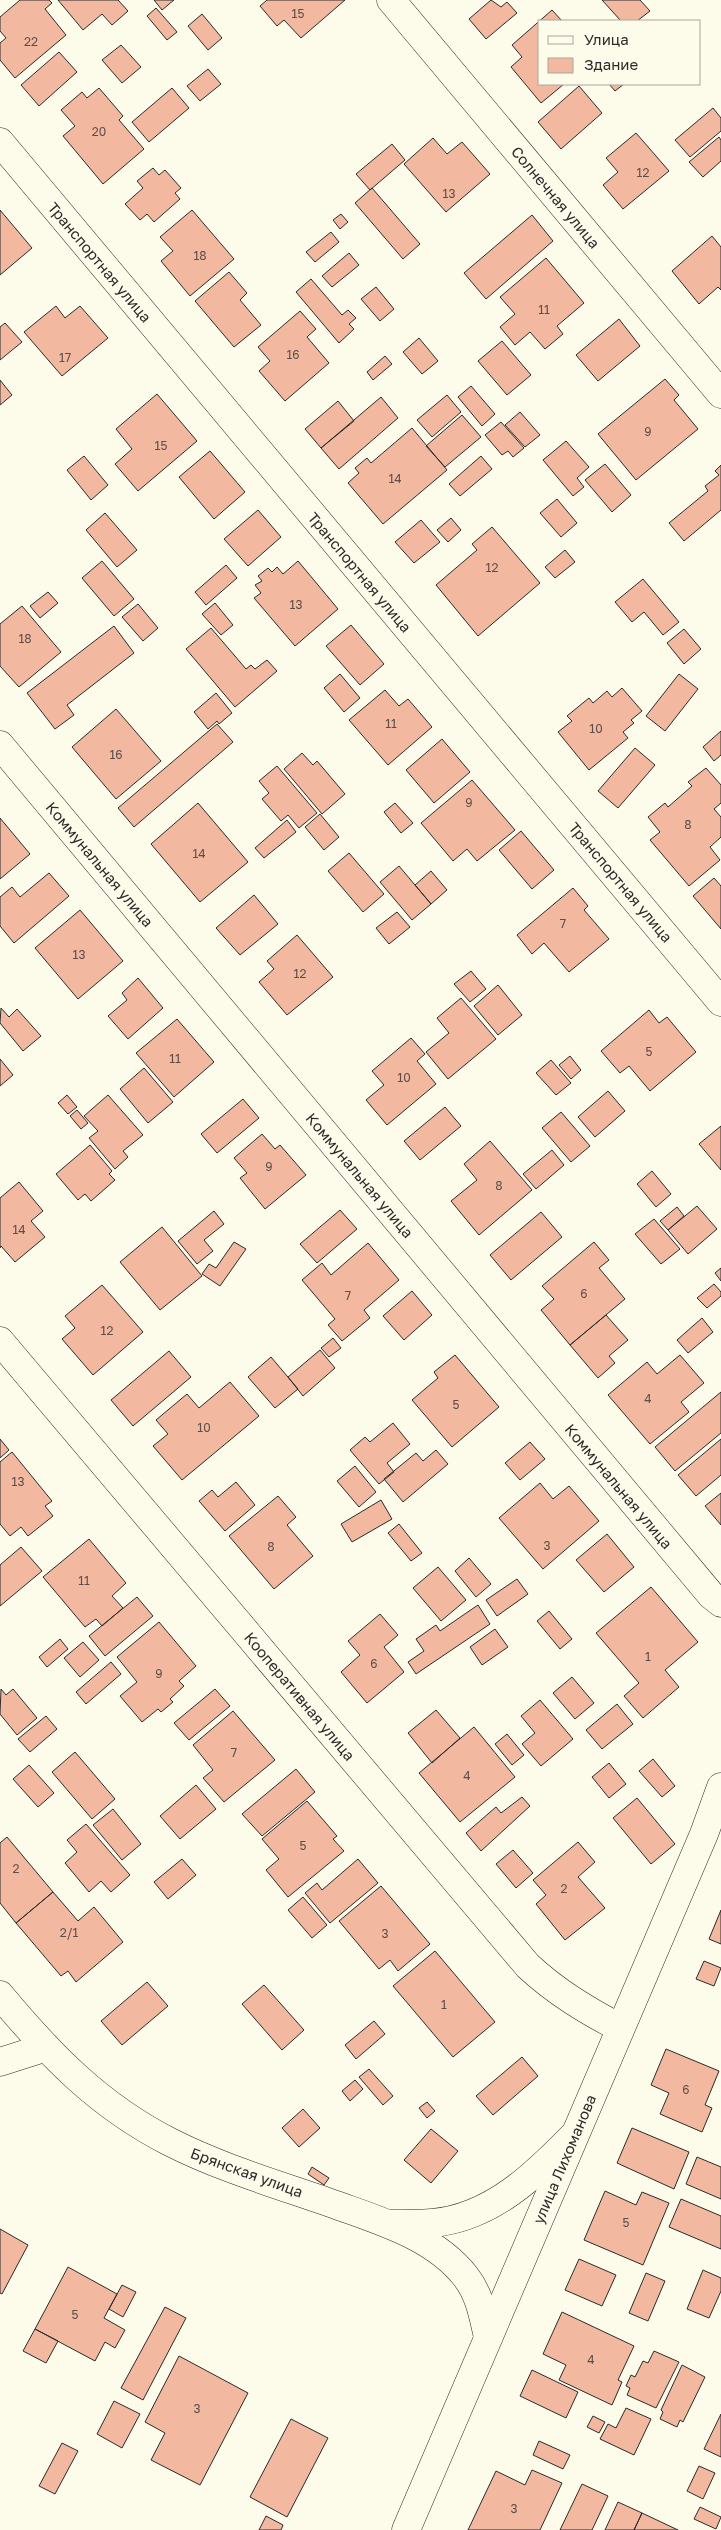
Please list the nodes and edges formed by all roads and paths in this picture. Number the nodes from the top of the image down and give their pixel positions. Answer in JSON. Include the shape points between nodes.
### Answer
{"nodes":[{"id":1,"x":391,"y":0,"type":"edge"},
{"id":2,"x":0,"y":142,"type":"edge"},
{"id":3,"x":721,"y":394,"type":"edge"},
{"id":4,"x":0,"y":745,"type":"edge"},
{"id":5,"x":721,"y":1002,"type":"edge"},
{"id":6,"x":0,"y":1341,"type":"edge"},
{"id":7,"x":721,"y":1603,"type":"edge"},
{"id":8,"x":721,"y":1787,"type":"edge"},
{"id":9,"x":0,"y":1996,"type":"edge"},
{"id":10,"x":620,"y":2028,"type":"junction"},
{"id":11,"x":44,"y":2048,"type":"junction"},
{"id":12,"x":0,"y":2062,"type":"edge"},
{"id":13,"x":575,"y":2134,"type":"junction"},
{"id":14,"x":388,"y":2224,"type":"junction"},
{"id":15,"x":488,"y":2337,"type":"junction"},
{"id":16,"x":406,"y":2530,"type":"edge"}],
"edges":[{"from":1,"to":3,"type":"street","name":"Солнечная улица"},
{"from":2,"to":5,"type":"street","name":"Транспортная улица"},
{"from":4,"to":7,"type":"street","name":"Коммунальная улица","via":[[704,1587]]},
{"from":6,"to":10,"type":"street","name":"Кооперативная улица","via":[[528,1966],[580,2007]]},
{"from":8,"to":10,"type":"street","name":"улица Лихоманова"},
{"from":9,"to":11,"type":"street","name":"Брянская улица"},
{"from":10,"to":13,"type":"street","name":"улица Лихоманова"},
{"from":11,"to":12,"type":"street"},
{"from":11,"to":14,"type":"street","name":"Брянская улица","via":[[111,2106],[170,2142]]},
{"from":13,"to":14,"type":"street","via":[[539,2171],[493,2203],[464,2216],[434,2223]]},
{"from":13,"to":15,"type":"street","name":"улица Лихоманова"},
{"from":14,"to":15,"type":"street","name":"Брянская улица","via":[[431,2246],[467,2278],[479,2299]]},
{"from":15,"to":16,"type":"street","name":"улица Лихоманова"}]}
